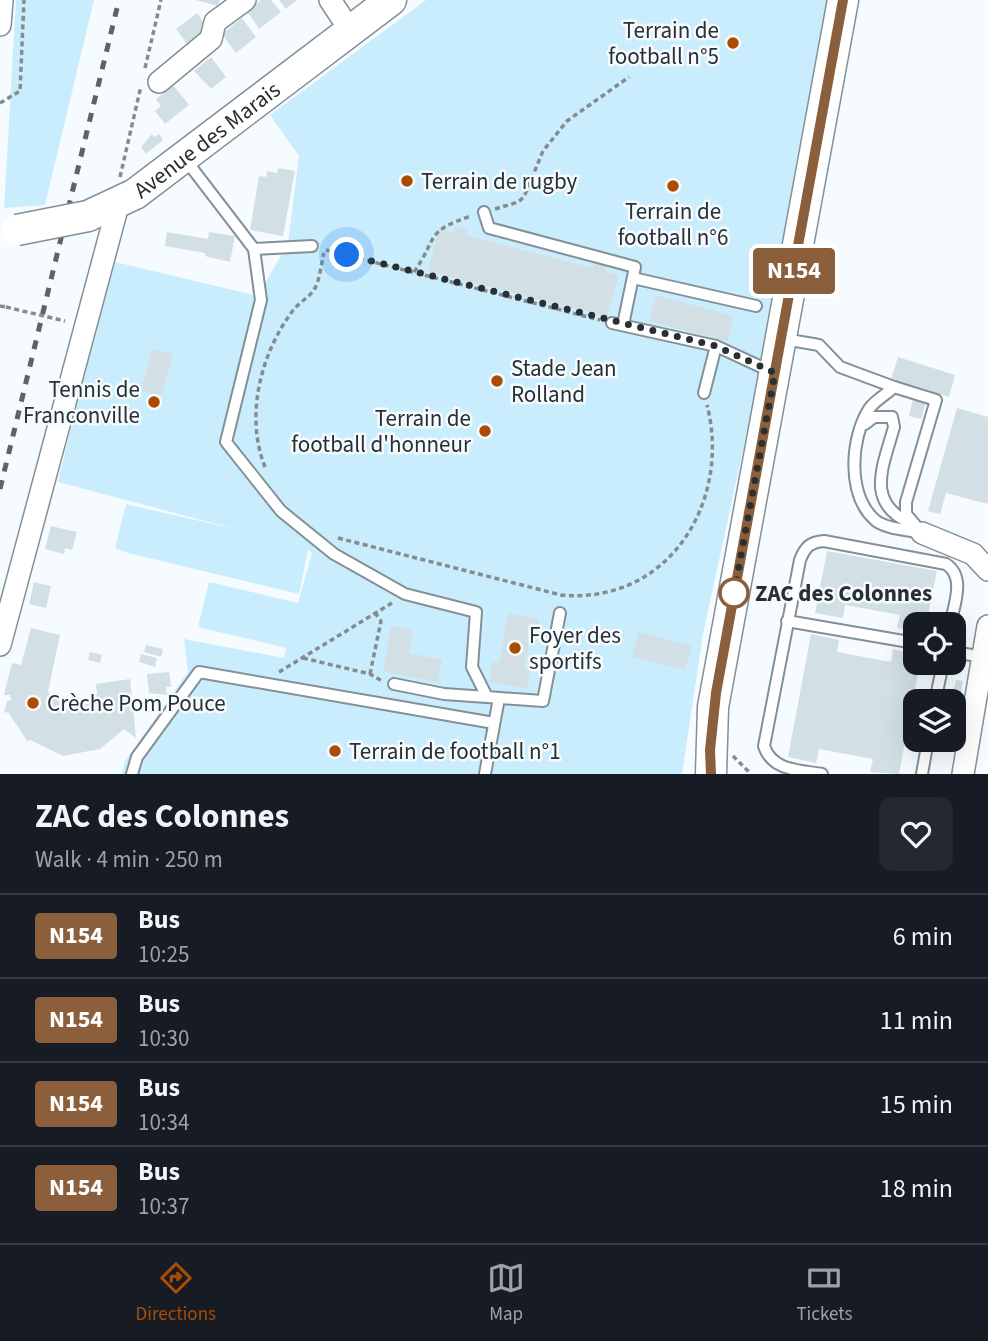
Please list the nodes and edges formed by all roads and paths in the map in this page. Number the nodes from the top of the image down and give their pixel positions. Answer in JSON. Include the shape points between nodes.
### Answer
{"nodes":[{"id":1,"x":2,"y":0,"type":"edge"},
{"id":2,"x":24,"y":0,"type":"edge"},
{"id":3,"x":160,"y":0,"type":"edge"},
{"id":4,"x":245,"y":0,"type":"edge"},
{"id":5,"x":330,"y":0,"type":"edge"},
{"id":6,"x":391,"y":0,"type":"edge"},
{"id":7,"x":843,"y":0,"type":"edge"},
{"id":8,"x":0,"y":25,"type":"edge"},
{"id":9,"x":350,"y":30,"type":"junction"},
{"id":10,"x":629,"y":77,"type":"dead end"},
{"id":11,"x":159,"y":82,"type":"dead end"},
{"id":12,"x":0,"y":103,"type":"edge"},
{"id":13,"x":183,"y":157,"type":"junction"},
{"id":14,"x":126,"y":200,"type":"junction"},
{"id":15,"x":484,"y":212,"type":"junction"},
{"id":16,"x":8,"y":231,"type":"edge"},
{"id":17,"x":312,"y":246,"type":"dead end"},
{"id":18,"x":254,"y":248,"type":"junction"},
{"id":19,"x":414,"y":272,"type":"junction"},
{"id":20,"x":633,"y":278,"type":"junction"},
{"id":21,"x":0,"y":306,"type":"edge"},
{"id":22,"x":756,"y":306,"type":"dead end"},
{"id":23,"x":65,"y":321,"type":"dead end"},
{"id":24,"x":617,"y":324,"type":"junction"},
{"id":25,"x":781,"y":338,"type":"junction"},
{"id":26,"x":716,"y":346,"type":"junction"},
{"id":27,"x":775,"y":373,"type":"junction"},
{"id":28,"x":894,"y":387,"type":"junction"},
{"id":29,"x":704,"y":393,"type":"joint"},
{"id":30,"x":864,"y":425,"type":"junction"},
{"id":31,"x":270,"y":478,"type":"dead end"},
{"id":32,"x":917,"y":529,"type":"junction"},
{"id":33,"x":335,"y":537,"type":"dead end"},
{"id":34,"x":988,"y":570,"type":"edge"},
{"id":35,"x":405,"y":594,"type":"junction"},
{"id":36,"x":952,"y":612,"type":"edge"},
{"id":37,"x":560,"y":613,"type":"dead end"},
{"id":38,"x":376,"y":614,"type":"junction"},
{"id":39,"x":787,"y":621,"type":"junction"},
{"id":40,"x":988,"y":626,"type":"edge"},
{"id":41,"x":903,"y":641,"type":"edge"},
{"id":42,"x":0,"y":645,"type":"edge"},
{"id":43,"x":966,"y":654,"type":"edge"},
{"id":44,"x":983,"y":657,"type":"junction"},
{"id":45,"x":301,"y":658,"type":"junction"},
{"id":46,"x":370,"y":674,"type":"junction"},
{"id":47,"x":263,"y":682,"type":"junction"},
{"id":48,"x":394,"y":684,"type":"joint"},
{"id":49,"x":493,"y":698,"type":"junction"},
{"id":50,"x":494,"y":723,"type":"junction"},
{"id":51,"x":926,"y":752,"type":"edge"},
{"id":52,"x":718,"y":764,"type":"edge"},
{"id":53,"x":132,"y":774,"type":"edge"},
{"id":54,"x":485,"y":774,"type":"edge"},
{"id":55,"x":751,"y":774,"type":"edge"},
{"id":56,"x":822,"y":774,"type":"edge"},
{"id":57,"x":922,"y":774,"type":"edge"},
{"id":58,"x":963,"y":774,"type":"edge"}],
"edges":[{"from":1,"to":8,"type":"street"},
{"from":2,"to":12,"type":"path","via":[[20,91]]},
{"from":3,"to":14,"type":"path","via":[[120,177]]},
{"from":4,"to":11,"type":"street","via":[[215,22],[212,39]]},
{"from":5,"to":9,"type":"street"},
{"from":6,"to":9,"type":"street","name":"Avenue des Marais"},
{"from":7,"to":25,"type":"street"},
{"from":9,"to":13,"type":"street","name":"Avenue des Marais"},
{"from":10,"to":15,"type":"path","via":[[553,136],[528,180],[524,197]]},
{"from":13,"to":14,"type":"street","name":"Avenue des Marais"},
{"from":13,"to":18,"type":"lane"},
{"from":14,"to":16,"type":"street","name":"Avenue des Marais","bridge":true,"via":[[88,216]]},
{"from":14,"to":42,"type":"street"},
{"from":15,"to":19,"type":"path","via":[[439,228]]},
{"from":15,"to":20,"type":"lane","via":[[489,228],[635,267]]},
{"from":17,"to":18,"type":"lane"},
{"from":18,"to":35,"type":"lane","via":[[261,300],[226,442],[254,480],[306,534]]},
{"from":19,"to":24,"type":"path"},
{"from":19,"to":31,"type":"path","via":[[324,250],[314,289],[292,311],[265,365],[255,421]]},
{"from":20,"to":22,"type":"lane"},
{"from":20,"to":24,"type":"lane"},
{"from":21,"to":23,"type":"path","bridge":true},
{"from":24,"to":26,"type":"lane"},
{"from":25,"to":27,"type":"street"},
{"from":25,"to":28,"type":"lane","via":[[819,345],[839,367]]},
{"from":26,"to":27,"type":"lane"},
{"from":26,"to":29,"type":"lane"},
{"from":27,"to":52,"type":"street","via":[[713,707]]},
{"from":28,"to":30,"type":"lane","via":[[870,408]]},
{"from":28,"to":32,"type":"lane","via":[[936,400],[906,502],[906,513]]},
{"from":29,"to":33,"type":"path","via":[[714,445],[711,477],[699,513],[664,563],[617,590],[561,595]]},
{"from":30,"to":32,"type":"lane","via":[[857,445],[854,486],[862,505],[877,523]]},
{"from":30,"to":32,"type":"lane","via":[[874,416],[892,417],[881,494],[892,516]]},
{"from":32,"to":34,"type":"street","via":[[973,554]]},
{"from":35,"to":38,"type":"path"},
{"from":35,"to":49,"type":"lane","via":[[476,612],[472,667]]},
{"from":36,"to":39,"type":"lane","via":[[958,581],[946,564],[824,541],[805,548]]},
{"from":37,"to":49,"type":"lane","via":[[543,701]]},
{"from":38,"to":45,"type":"path"},
{"from":38,"to":46,"type":"path","via":[[381,621]]},
{"from":39,"to":41,"type":"lane"},
{"from":39,"to":56,"type":"lane","via":[[764,746],[767,756],[781,766]]},
{"from":40,"to":44,"type":"street"},
{"from":43,"to":44,"type":"lane"},
{"from":44,"to":58,"type":"street"},
{"from":45,"to":46,"type":"path"},
{"from":45,"to":47,"type":"path"},
{"from":46,"to":48,"type":"path"},
{"from":47,"to":50,"type":"lane"},
{"from":47,"to":53,"type":"lane","via":[[199,672],[137,757]]},
{"from":48,"to":49,"type":"lane"},
{"from":49,"to":50,"type":"lane"},
{"from":50,"to":54,"type":"lane"},
{"from":51,"to":57,"type":"lane"},
{"from":52,"to":55,"type":"path","via":[[742,763]]}]}
